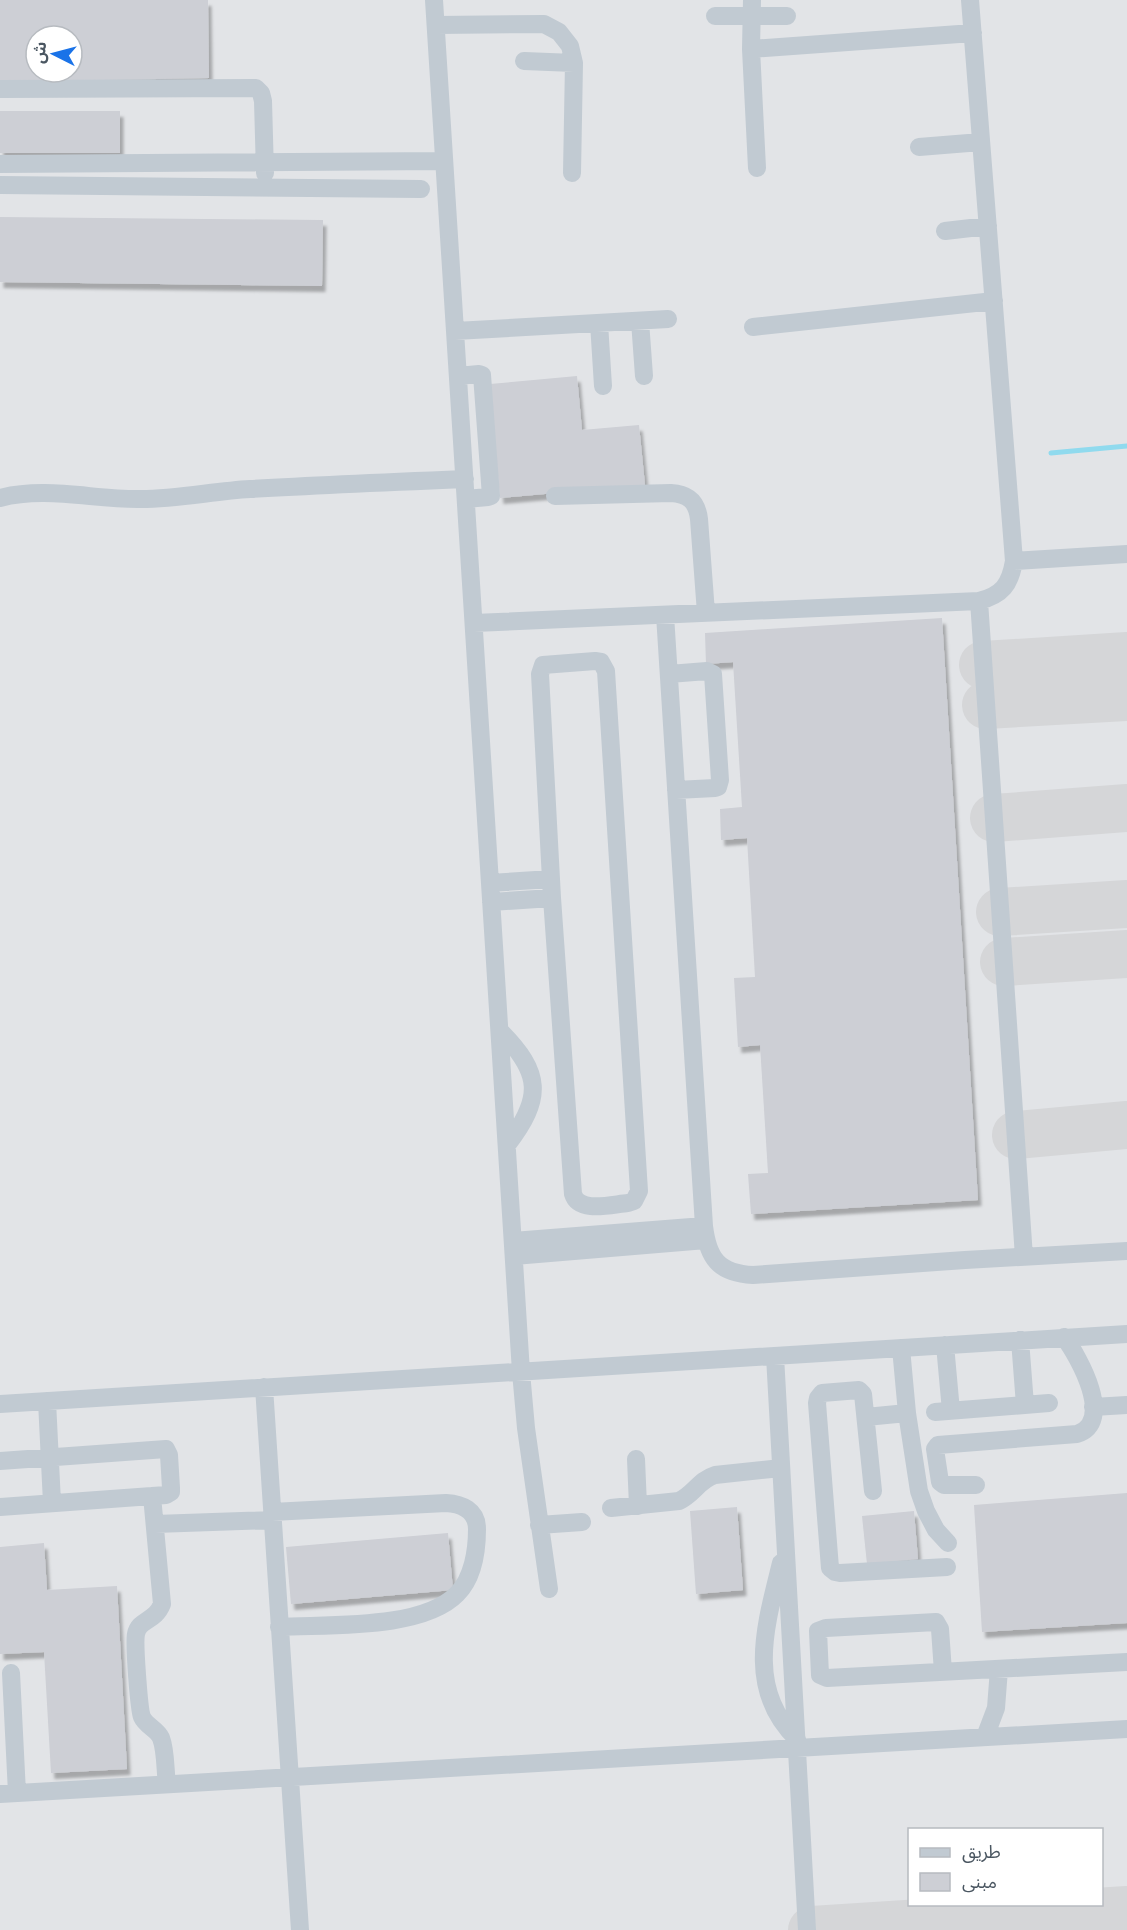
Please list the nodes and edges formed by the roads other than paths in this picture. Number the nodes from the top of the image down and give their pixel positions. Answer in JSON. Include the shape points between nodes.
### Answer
{"nodes":[{"id":1,"x":434,"y":0,"type":"edge"},
{"id":2,"x":970,"y":0,"type":"edge"},
{"id":3,"x":752,"y":8,"type":"edge"},
{"id":4,"x":715,"y":16,"type":"dead end"},
{"id":5,"x":787,"y":16,"type":"dead end"},
{"id":6,"x":436,"y":25,"type":"junction"},
{"id":7,"x":973,"y":33,"type":"junction"},
{"id":8,"x":751,"y":49,"type":"junction"},
{"id":9,"x":524,"y":62,"type":"dead end"},
{"id":10,"x":574,"y":63,"type":"junction"},
{"id":11,"x":0,"y":89,"type":"edge"},
{"id":12,"x":981,"y":142,"type":"junction"},
{"id":13,"x":919,"y":147,"type":"dead end"},
{"id":14,"x":444,"y":161,"type":"junction"},
{"id":15,"x":264,"y":163,"type":"junction"},
{"id":16,"x":2,"y":164,"type":"edge"},
{"id":17,"x":757,"y":168,"type":"dead end"},
{"id":18,"x":572,"y":172,"type":"dead end"},
{"id":19,"x":2,"y":185,"type":"edge"},
{"id":20,"x":265,"y":187,"type":"junction"},
{"id":21,"x":421,"y":189,"type":"dead end"},
{"id":22,"x":988,"y":226,"type":"junction"},
{"id":23,"x":945,"y":231,"type":"dead end"},
{"id":24,"x":994,"y":301,"type":"junction"},
{"id":25,"x":668,"y":319,"type":"dead end"},
{"id":26,"x":640,"y":321,"type":"junction"},
{"id":27,"x":599,"y":323,"type":"junction"},
{"id":28,"x":753,"y":327,"type":"dead end"},
{"id":29,"x":455,"y":331,"type":"junction"},
{"id":30,"x":458,"y":376,"type":"junction"},
{"id":31,"x":644,"y":376,"type":"dead end"},
{"id":32,"x":603,"y":386,"type":"dead end"},
{"id":33,"x":465,"y":479,"type":"junction"},
{"id":34,"x":555,"y":496,"type":"dead end"},
{"id":35,"x":0,"y":498,"type":"edge"},
{"id":36,"x":466,"y":499,"type":"junction"},
{"id":37,"x":1127,"y":554,"type":"edge"},
{"id":38,"x":1014,"y":561,"type":"junction"},
{"id":39,"x":979,"y":601,"type":"junction"},
{"id":40,"x":705,"y":613,"type":"junction"},
{"id":41,"x":665,"y":615,"type":"junction"},
{"id":42,"x":474,"y":623,"type":"junction"},
{"id":43,"x":669,"y":674,"type":"junction"},
{"id":44,"x":676,"y":790,"type":"junction"},
{"id":45,"x":551,"y":879,"type":"junction"},
{"id":46,"x":490,"y":883,"type":"junction"},
{"id":47,"x":552,"y":898,"type":"junction"},
{"id":48,"x":491,"y":902,"type":"junction"},
{"id":49,"x":500,"y":1031,"type":"junction"},
{"id":50,"x":507,"y":1145,"type":"junction"},
{"id":51,"x":705,"y":1233,"type":"junction"},
{"id":52,"x":514,"y":1249,"type":"junction"},
{"id":53,"x":1127,"y":1251,"type":"edge"},
{"id":54,"x":1024,"y":1257,"type":"junction"},
{"id":55,"x":1127,"y":1334,"type":"edge"},
{"id":56,"x":1064,"y":1337,"type":"junction"},
{"id":57,"x":1020,"y":1340,"type":"junction"},
{"id":58,"x":945,"y":1345,"type":"junction"},
{"id":59,"x":901,"y":1348,"type":"junction"},
{"id":60,"x":775,"y":1356,"type":"junction"},
{"id":61,"x":521,"y":1372,"type":"junction"},
{"id":62,"x":264,"y":1387,"type":"junction"},
{"id":63,"x":48,"y":1401,"type":"junction"},
{"id":64,"x":1049,"y":1403,"type":"dead end"},
{"id":65,"x":0,"y":1404,"type":"edge"},
{"id":66,"x":1025,"y":1405,"type":"junction"},
{"id":67,"x":1127,"y":1405,"type":"edge"},
{"id":68,"x":1094,"y":1407,"type":"junction"},
{"id":69,"x":907,"y":1413,"type":"junction"},
{"id":70,"x":866,"y":1417,"type":"junction"},
{"id":71,"x":50,"y":1457,"type":"junction"},
{"id":72,"x":636,"y":1459,"type":"dead end"},
{"id":73,"x":0,"y":1461,"type":"edge"},
{"id":74,"x":781,"y":1468,"type":"junction"},
{"id":75,"x":976,"y":1485,"type":"dead end"},
{"id":76,"x":873,"y":1491,"type":"dead end"},
{"id":77,"x":152,"y":1496,"type":"junction"},
{"id":78,"x":52,"y":1503,"type":"junction"},
{"id":79,"x":638,"y":1506,"type":"junction"},
{"id":80,"x":0,"y":1507,"type":"edge"},
{"id":81,"x":611,"y":1508,"type":"dead end"},
{"id":82,"x":272,"y":1516,"type":"junction"},
{"id":83,"x":582,"y":1522,"type":"dead end"},
{"id":84,"x":155,"y":1524,"type":"junction"},
{"id":85,"x":539,"y":1525,"type":"junction"},
{"id":86,"x":948,"y":1543,"type":"dead end"},
{"id":87,"x":786,"y":1544,"type":"junction"},
{"id":88,"x":947,"y":1567,"type":"dead end"},
{"id":89,"x":549,"y":1589,"type":"dead end"},
{"id":90,"x":279,"y":1627,"type":"junction"},
{"id":91,"x":1127,"y":1662,"type":"edge"},
{"id":92,"x":999,"y":1669,"type":"junction"},
{"id":93,"x":943,"y":1672,"type":"junction"},
{"id":94,"x":11,"y":1673,"type":"dead end"},
{"id":95,"x":1127,"y":1729,"type":"edge"},
{"id":96,"x":985,"y":1737,"type":"junction"},
{"id":97,"x":797,"y":1744,"type":"junction"},
{"id":98,"x":289,"y":1776,"type":"junction"},
{"id":99,"x":167,"y":1784,"type":"junction"},
{"id":100,"x":9,"y":1793,"type":"edge"},
{"id":101,"x":300,"y":1930,"type":"edge"},
{"id":102,"x":807,"y":1930,"type":"edge"}],
"edges":[{"from":1,"to":6,"type":"lane"},
{"from":2,"to":7,"type":"lane"},
{"from":3,"to":4,"type":"lane"},
{"from":3,"to":5,"type":"lane"},
{"from":3,"to":8,"type":"lane"},
{"from":6,"to":10,"type":"lane","via":[[544,24],[559,32],[570,46]]},
{"from":6,"to":14,"type":"lane"},
{"from":7,"to":8,"type":"lane"},
{"from":7,"to":12,"type":"lane"},
{"from":8,"to":17,"type":"lane"},
{"from":9,"to":10,"type":"lane"},
{"from":10,"to":18,"type":"lane"},
{"from":11,"to":15,"type":"lane","via":[[256,88],[262,101]]},
{"from":12,"to":13,"type":"lane"},
{"from":12,"to":22,"type":"lane"},
{"from":14,"to":15,"type":"lane"},
{"from":14,"to":29,"type":"lane"},
{"from":15,"to":16,"type":"lane"},
{"from":15,"to":20,"type":"lane"},
{"from":16,"to":19,"type":"lane"},
{"from":19,"to":20,"type":"lane"},
{"from":20,"to":21,"type":"lane"},
{"from":22,"to":23,"type":"lane"},
{"from":22,"to":24,"type":"lane"},
{"from":24,"to":28,"type":"lane"},
{"from":24,"to":38,"type":"lane"},
{"from":25,"to":26,"type":"lane"},
{"from":26,"to":27,"type":"lane"},
{"from":26,"to":31,"type":"lane"},
{"from":27,"to":29,"type":"lane"},
{"from":27,"to":32,"type":"lane"},
{"from":29,"to":30,"type":"lane"},
{"from":30,"to":33,"type":"lane"},
{"from":30,"to":36,"type":"lane","via":[[482,375],[491,495]]},
{"from":33,"to":35,"type":"lane","via":[[248,489],[166,498],[50,493]]},
{"from":33,"to":36,"type":"lane"},
{"from":34,"to":40,"type":"lane","via":[[671,493],[691,499],[698,508]]},
{"from":36,"to":42,"type":"lane"},
{"from":37,"to":38,"type":"lane"},
{"from":38,"to":39,"type":"lane","via":[[1011,577],[1003,589],[992,598]]},
{"from":39,"to":40,"type":"lane"},
{"from":39,"to":54,"type":"lane"},
{"from":40,"to":41,"type":"lane"},
{"from":41,"to":42,"type":"lane"},
{"from":41,"to":43,"type":"lane"},
{"from":42,"to":46,"type":"lane"},
{"from":43,"to":44,"type":"lane"},
{"from":43,"to":44,"type":"lane","via":[[713,674],[720,780],[715,788]]},
{"from":44,"to":51,"type":"lane"},
{"from":45,"to":46,"type":"lane"},
{"from":45,"to":47,"type":"lane"},
{"from":45,"to":47,"type":"lane","via":[[540,669],[548,664],[601,662],[606,682],[639,1185],[637,1196],[628,1203],[584,1206],[573,1194]]},
{"from":46,"to":48,"type":"lane"},
{"from":47,"to":48,"type":"lane"},
{"from":48,"to":49,"type":"lane"},
{"from":49,"to":50,"type":"lane"},
{"from":49,"to":50,"type":"lane","via":[[523,1057],[532,1086],[527,1116]]},
{"from":50,"to":52,"type":"lane"},
{"from":51,"to":52,"type":"lane"},
{"from":51,"to":54,"type":"lane","via":[[711,1255],[723,1268],[737,1274]]},
{"from":52,"to":61,"type":"lane"},
{"from":53,"to":54,"type":"lane"},
{"from":55,"to":56,"type":"lane"},
{"from":56,"to":57,"type":"lane"},
{"from":56,"to":68,"type":"lane","via":[[1081,1363]]},
{"from":57,"to":58,"type":"lane"},
{"from":57,"to":66,"type":"lane"},
{"from":58,"to":59,"type":"lane"},
{"from":58,"to":66,"type":"lane","via":[[943,1411]]},
{"from":59,"to":60,"type":"lane"},
{"from":59,"to":69,"type":"lane"},
{"from":60,"to":61,"type":"lane"},
{"from":60,"to":74,"type":"lane"},
{"from":61,"to":62,"type":"lane"},
{"from":61,"to":85,"type":"lane"},
{"from":62,"to":63,"type":"lane"},
{"from":62,"to":82,"type":"lane"},
{"from":63,"to":65,"type":"lane"},
{"from":63,"to":71,"type":"lane"},
{"from":64,"to":66,"type":"lane"},
{"from":67,"to":68,"type":"lane"},
{"from":68,"to":75,"type":"lane","via":[[1092,1425],[1077,1434],[938,1445],[935,1449],[939,1482]]},
{"from":69,"to":70,"type":"lane"},
{"from":69,"to":86,"type":"lane","via":[[919,1491],[936,1530]]},
{"from":70,"to":76,"type":"lane"},
{"from":70,"to":88,"type":"lane","via":[[859,1390],[827,1392],[818,1398],[830,1568],[840,1573]]},
{"from":71,"to":73,"type":"lane"},
{"from":71,"to":77,"type":"lane","via":[[166,1449],[171,1491]]},
{"from":71,"to":78,"type":"lane"},
{"from":72,"to":79,"type":"lane"},
{"from":74,"to":79,"type":"lane","via":[[715,1475],[679,1501]]},
{"from":74,"to":87,"type":"lane"},
{"from":77,"to":78,"type":"lane"},
{"from":77,"to":84,"type":"lane"},
{"from":78,"to":80,"type":"lane"},
{"from":79,"to":81,"type":"lane"},
{"from":82,"to":84,"type":"lane"},
{"from":82,"to":90,"type":"lane"},
{"from":82,"to":90,"type":"lane","via":[[446,1503],[470,1510],[477,1522],[474,1558],[467,1579],[458,1593],[441,1605],[420,1615],[393,1620]]},
{"from":83,"to":85,"type":"lane"},
{"from":84,"to":99,"type":"lane","via":[[162,1604],[153,1618],[139,1627],[135,1643],[142,1716],[162,1742]]},
{"from":85,"to":89,"type":"lane"},
{"from":87,"to":97,"type":"lane"},
{"from":87,"to":97,"type":"lane","via":[[767,1624],[763,1668],[770,1701]]},
{"from":90,"to":98,"type":"lane"},
{"from":91,"to":92,"type":"lane"},
{"from":92,"to":93,"type":"lane"},
{"from":92,"to":96,"type":"lane","via":[[996,1708]]},
{"from":93,"to":93,"type":"lane","via":[[823,1678],[819,1670],[818,1631],[936,1622]]},
{"from":94,"to":100,"type":"lane"},
{"from":95,"to":96,"type":"lane"},
{"from":96,"to":97,"type":"lane"},
{"from":97,"to":98,"type":"lane"},
{"from":97,"to":102,"type":"lane"},
{"from":98,"to":99,"type":"lane"},
{"from":98,"to":101,"type":"lane"},
{"from":99,"to":100,"type":"lane"}]}
